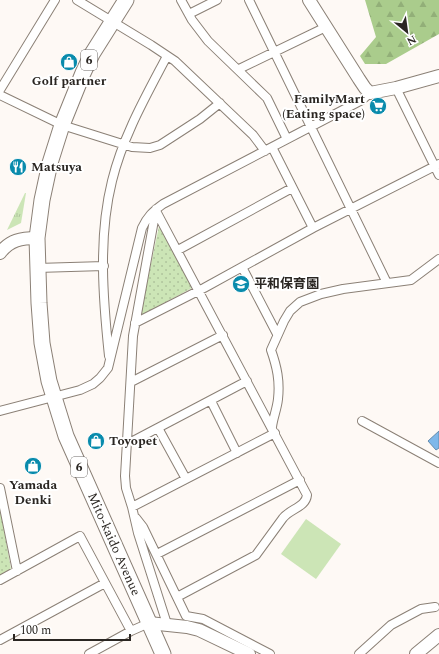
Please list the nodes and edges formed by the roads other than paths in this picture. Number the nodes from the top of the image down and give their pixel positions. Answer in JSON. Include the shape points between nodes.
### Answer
{"nodes":[{"id":1,"x":55,"y":0,"type":"edge"},
{"id":2,"x":77,"y":0,"type":"edge"},
{"id":3,"x":126,"y":0,"type":"edge"},
{"id":4,"x":181,"y":0,"type":"edge"},
{"id":5,"x":217,"y":0,"type":"edge"},
{"id":6,"x":249,"y":0,"type":"edge"},
{"id":7,"x":309,"y":0,"type":"edge"},
{"id":8,"x":189,"y":14,"type":"junction"},
{"id":9,"x":112,"y":22,"type":"junction"},
{"id":10,"x":326,"y":27,"type":"junction"},
{"id":11,"x":274,"y":53,"type":"junction"},
{"id":12,"x":167,"y":56,"type":"junction"},
{"id":13,"x":239,"y":69,"type":"junction"},
{"id":14,"x":439,"y":76,"type":"edge"},
{"id":15,"x":396,"y":88,"type":"junction"},
{"id":16,"x":0,"y":90,"type":"edge"},
{"id":17,"x":370,"y":93,"type":"junction"},
{"id":18,"x":0,"y":95,"type":"edge"},
{"id":19,"x":220,"y":103,"type":"junction"},
{"id":20,"x":62,"y":125,"type":"junction"},
{"id":21,"x":311,"y":127,"type":"junction"},
{"id":22,"x":288,"y":139,"type":"junction"},
{"id":23,"x":124,"y":144,"type":"junction"},
{"id":24,"x":272,"y":147,"type":"junction"},
{"id":25,"x":265,"y":151,"type":"junction"},
{"id":26,"x":437,"y":165,"type":"edge"},
{"id":27,"x":439,"y":175,"type":"edge"},
{"id":28,"x":292,"y":188,"type":"junction"},
{"id":29,"x":351,"y":209,"type":"junction"},
{"id":30,"x":156,"y":210,"type":"junction"},
{"id":31,"x":313,"y":228,"type":"junction"},
{"id":32,"x":37,"y":238,"type":"junction"},
{"id":33,"x":178,"y":250,"type":"junction"},
{"id":34,"x":0,"y":254,"type":"edge"},
{"id":35,"x":439,"y":259,"type":"edge"},
{"id":36,"x":104,"y":266,"type":"junction"},
{"id":37,"x":242,"y":267,"type":"junction"},
{"id":38,"x":37,"y":268,"type":"junction"},
{"id":39,"x":387,"y":283,"type":"junction"},
{"id":40,"x":199,"y":290,"type":"junction"},
{"id":41,"x":135,"y":324,"type":"junction"},
{"id":42,"x":277,"y":334,"type":"junction"},
{"id":43,"x":223,"y":335,"type":"junction"},
{"id":44,"x":110,"y":363,"type":"junction"},
{"id":45,"x":247,"y":381,"type":"junction"},
{"id":46,"x":131,"y":382,"type":"junction"},
{"id":47,"x":53,"y":397,"type":"junction"},
{"id":48,"x":211,"y":401,"type":"junction"},
{"id":49,"x":0,"y":411,"type":"edge"},
{"id":50,"x":362,"y":421,"type":"dead end"},
{"id":51,"x":158,"y":428,"type":"junction"},
{"id":52,"x":273,"y":430,"type":"junction"},
{"id":53,"x":127,"y":441,"type":"junction"},
{"id":54,"x":237,"y":453,"type":"junction"},
{"id":55,"x":439,"y":463,"type":"edge"},
{"id":56,"x":186,"y":479,"type":"junction"},
{"id":57,"x":300,"y":480,"type":"junction"},
{"id":58,"x":0,"y":488,"type":"edge"},
{"id":59,"x":132,"y":507,"type":"junction"},
{"id":60,"x":134,"y":516,"type":"junction"},
{"id":61,"x":157,"y":554,"type":"junction"},
{"id":62,"x":16,"y":571,"type":"junction"},
{"id":63,"x":0,"y":580,"type":"edge"},
{"id":64,"x":105,"y":583,"type":"junction"},
{"id":65,"x":176,"y":597,"type":"junction"},
{"id":66,"x":437,"y":608,"type":"edge"},
{"id":67,"x":149,"y":623,"type":"junction"},
{"id":68,"x":167,"y":624,"type":"junction"},
{"id":69,"x":130,"y":631,"type":"junction"},
{"id":70,"x":439,"y":635,"type":"edge"},
{"id":71,"x":0,"y":640,"type":"edge"},
{"id":72,"x":89,"y":654,"type":"edge"},
{"id":73,"x":163,"y":654,"type":"edge"},
{"id":74,"x":249,"y":654,"type":"edge"},
{"id":75,"x":270,"y":654,"type":"edge"},
{"id":76,"x":359,"y":654,"type":"edge"},
{"id":77,"x":416,"y":654,"type":"edge"}],
"edges":[{"from":1,"to":16,"type":"street"},
{"from":2,"to":9,"type":"street"},
{"from":3,"to":9,"type":"highway","name":"Mito-kaido Avenue","number":"6"},
{"from":4,"to":8,"type":"street"},
{"from":5,"to":8,"type":"street"},
{"from":6,"to":11,"type":"street"},
{"from":7,"to":10,"type":"street"},
{"from":8,"to":13,"type":"street","via":[[208,41]]},
{"from":9,"to":12,"type":"street"},
{"from":9,"to":20,"type":"highway","name":"Mito-kaido Avenue","number":"6","via":[[86,67]]},
{"from":10,"to":11,"type":"street"},
{"from":10,"to":17,"type":"street"},
{"from":11,"to":13,"type":"street"},
{"from":11,"to":21,"type":"street"},
{"from":12,"to":19,"type":"street"},
{"from":12,"to":23,"type":"street"},
{"from":13,"to":22,"type":"street","via":[[267,98]]},
{"from":14,"to":15,"type":"street"},
{"from":15,"to":17,"type":"street"},
{"from":15,"to":26,"type":"street"},
{"from":17,"to":21,"type":"street","via":[[362,100]]},
{"from":18,"to":20,"type":"street"},
{"from":19,"to":23,"type":"street","via":[[160,145],[142,149]]},
{"from":19,"to":25,"type":"street"},
{"from":20,"to":23,"type":"street"},
{"from":20,"to":32,"type":"highway","name":"Mito-kaido Avenue","number":"6","via":[[46,180]]},
{"from":21,"to":22,"type":"street"},
{"from":21,"to":29,"type":"street"},
{"from":22,"to":24,"type":"street"},
{"from":23,"to":36,"type":"street","via":[[112,180],[106,214]]},
{"from":24,"to":25,"type":"street"},
{"from":24,"to":28,"type":"street"},
{"from":25,"to":30,"type":"street"},
{"from":26,"to":27,"type":"street"},
{"from":26,"to":29,"type":"street"},
{"from":28,"to":31,"type":"street"},
{"from":28,"to":33,"type":"street"},
{"from":29,"to":31,"type":"street"},
{"from":29,"to":39,"type":"street"},
{"from":30,"to":33,"type":"street"},
{"from":30,"to":41,"type":"street"},
{"from":30,"to":44,"type":"street","via":[[142,228]]},
{"from":31,"to":37,"type":"street"},
{"from":32,"to":34,"type":"street","via":[[16,240]]},
{"from":32,"to":38,"type":"highway","name":"Mito-kaido Avenue","number":"6"},
{"from":33,"to":40,"type":"street"},
{"from":35,"to":39,"type":"street","via":[[411,280]]},
{"from":36,"to":38,"type":"street"},
{"from":36,"to":44,"type":"street"},
{"from":37,"to":40,"type":"street"},
{"from":37,"to":42,"type":"street"},
{"from":38,"to":47,"type":"highway","name":"Mito-kaido Avenue","number":"6","via":[[42,337]]},
{"from":39,"to":42,"type":"street","via":[[321,294],[300,302],[290,311]]},
{"from":40,"to":41,"type":"street"},
{"from":40,"to":43,"type":"street"},
{"from":41,"to":46,"type":"street"},
{"from":42,"to":52,"type":"street","via":[[271,350],[278,370],[278,400]]},
{"from":43,"to":45,"type":"street"},
{"from":43,"to":46,"type":"street"},
{"from":44,"to":47,"type":"street","via":[[93,384]]},
{"from":45,"to":48,"type":"street"},
{"from":45,"to":52,"type":"street"},
{"from":46,"to":53,"type":"street"},
{"from":47,"to":49,"type":"street"},
{"from":47,"to":67,"type":"highway","name":"Mito-kaido Avenue","number":"6","via":[[71,448]]},
{"from":48,"to":51,"type":"street"},
{"from":48,"to":54,"type":"street"},
{"from":50,"to":55,"type":"street"},
{"from":51,"to":53,"type":"street","via":[[133,441]]},
{"from":51,"to":56,"type":"street"},
{"from":52,"to":54,"type":"street"},
{"from":52,"to":57,"type":"street"},
{"from":53,"to":59,"type":"street","via":[[126,488]]},
{"from":54,"to":56,"type":"street"},
{"from":56,"to":59,"type":"street"},
{"from":57,"to":61,"type":"street"},
{"from":57,"to":65,"type":"street","via":[[307,499],[304,504],[287,513],[256,555]]},
{"from":58,"to":62,"type":"street"},
{"from":59,"to":60,"type":"street"},
{"from":60,"to":61,"type":"street","via":[[143,527]]},
{"from":60,"to":68,"type":"street"},
{"from":61,"to":65,"type":"street"},
{"from":62,"to":63,"type":"street"},
{"from":62,"to":64,"type":"street","via":[[80,536]]},
{"from":64,"to":69,"type":"street"},
{"from":64,"to":71,"type":"street"},
{"from":65,"to":75,"type":"street","via":[[186,616],[202,619]]},
{"from":66,"to":76,"type":"street","via":[[421,609],[391,625]]},
{"from":67,"to":68,"type":"street"},
{"from":67,"to":69,"type":"street"},
{"from":67,"to":73,"type":"highway","name":"Mito-kaido Avenue","number":"6"},
{"from":68,"to":74,"type":"street","via":[[199,630]]},
{"from":69,"to":72,"type":"street"},
{"from":70,"to":77,"type":"street"}]}
